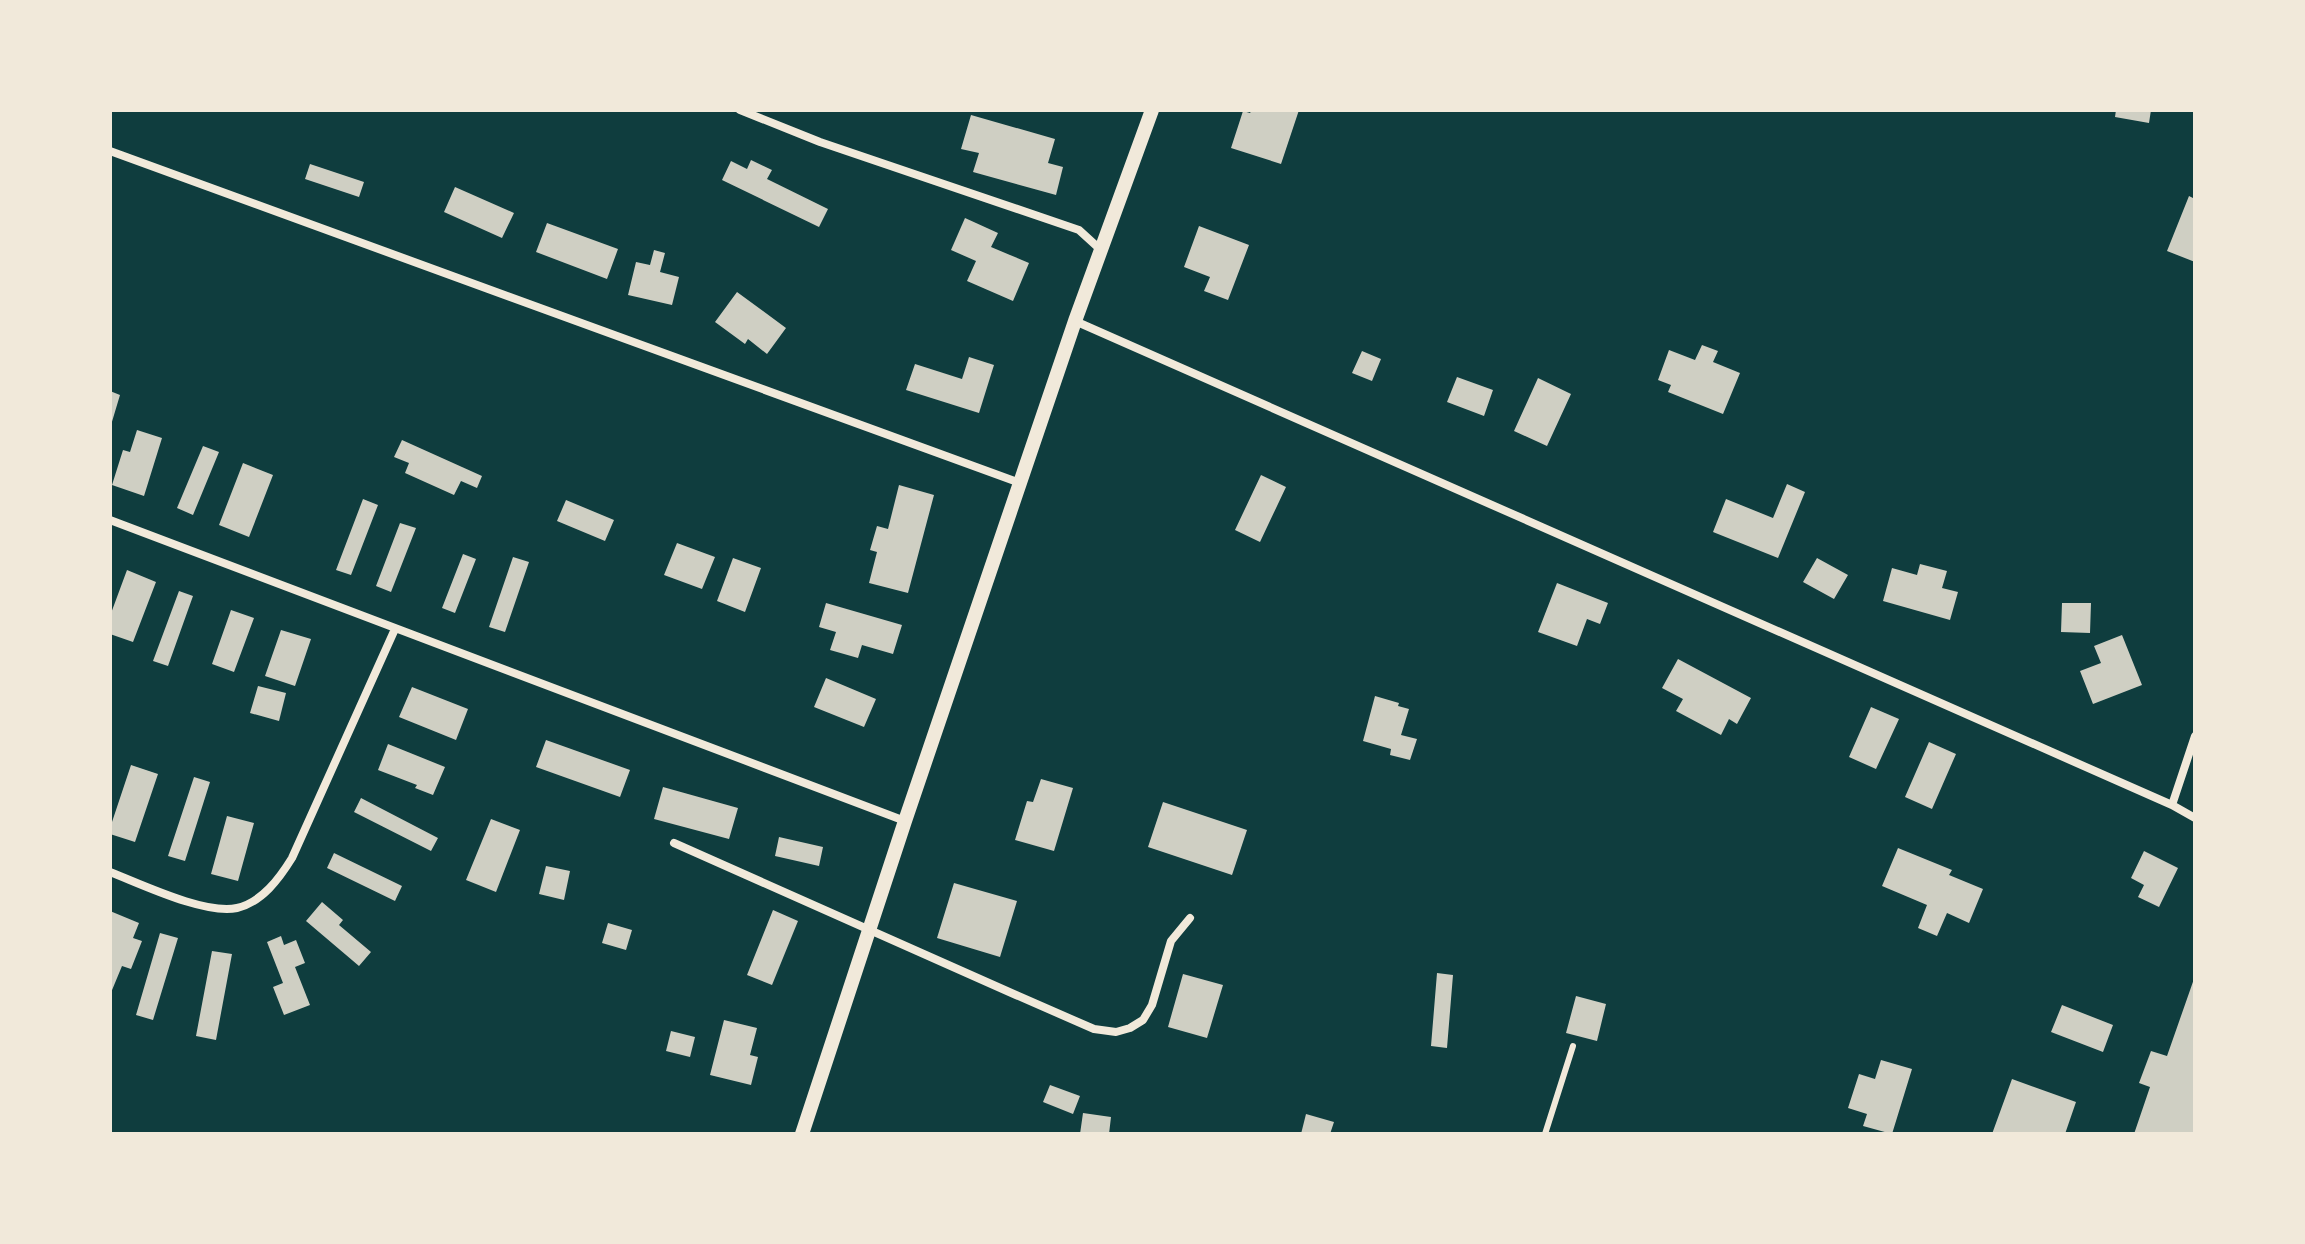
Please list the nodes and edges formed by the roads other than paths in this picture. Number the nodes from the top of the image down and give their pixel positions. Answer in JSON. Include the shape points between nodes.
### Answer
{"nodes":[{"id":1,"x":740,"y":110,"type":"edge"},
{"id":2,"x":1152,"y":110,"type":"edge"},
{"id":3,"x":110,"y":151,"type":"edge"},
{"id":4,"x":1102,"y":251,"type":"junction"},
{"id":5,"x":1075,"y":321,"type":"junction"},
{"id":6,"x":1021,"y":483,"type":"junction"},
{"id":7,"x":110,"y":520,"type":"edge"},
{"id":8,"x":395,"y":629,"type":"junction"},
{"id":9,"x":2195,"y":736,"type":"edge"},
{"id":10,"x":2172,"y":805,"type":"junction"},
{"id":11,"x":2195,"y":818,"type":"edge"},
{"id":12,"x":905,"y":821,"type":"junction"},
{"id":13,"x":674,"y":843,"type":"dead end"},
{"id":14,"x":110,"y":872,"type":"edge"},
{"id":15,"x":1190,"y":918,"type":"dead end"},
{"id":16,"x":870,"y":931,"type":"junction"},
{"id":17,"x":1573,"y":1046,"type":"dead end"},
{"id":18,"x":802,"y":1134,"type":"edge"},
{"id":19,"x":1545,"y":1134,"type":"edge"}],
"edges":[{"from":1,"to":4,"type":"street","via":[[1079,230]]},
{"from":2,"to":4,"type":"street"},
{"from":3,"to":6,"type":"street"},
{"from":4,"to":5,"type":"street"},
{"from":5,"to":6,"type":"street"},
{"from":5,"to":10,"type":"street"},
{"from":6,"to":12,"type":"street"},
{"from":7,"to":8,"type":"street"},
{"from":8,"to":12,"type":"street"},
{"from":8,"to":14,"type":"street","via":[[292,858],[255,900],[237,908],[210,909]]},
{"from":9,"to":10,"type":"street"},
{"from":10,"to":11,"type":"street"},
{"from":12,"to":16,"type":"street"},
{"from":13,"to":16,"type":"street"},
{"from":15,"to":16,"type":"street","via":[[1171,941],[1143,1020],[1116,1032],[1094,1029]]},
{"from":16,"to":18,"type":"street"},
{"from":17,"to":19,"type":"lane"}]}
